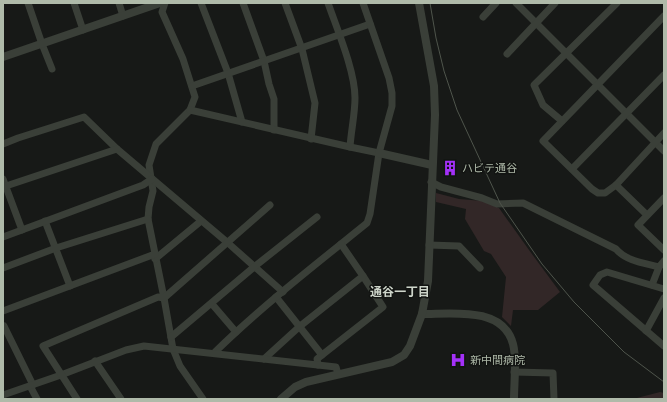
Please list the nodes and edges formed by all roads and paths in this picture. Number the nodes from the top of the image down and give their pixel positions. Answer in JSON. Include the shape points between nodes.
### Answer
{"nodes":[{"id":1,"x":28,"y":3,"type":"edge"},
{"id":2,"x":74,"y":3,"type":"edge"},
{"id":3,"x":119,"y":3,"type":"edge"},
{"id":4,"x":160,"y":3,"type":"edge"},
{"id":5,"x":165,"y":3,"type":"edge"},
{"id":6,"x":201,"y":3,"type":"edge"},
{"id":7,"x":243,"y":3,"type":"edge"},
{"id":8,"x":285,"y":3,"type":"edge"},
{"id":9,"x":328,"y":3,"type":"edge"},
{"id":10,"x":363,"y":3,"type":"edge"},
{"id":11,"x":419,"y":3,"type":"edge"},
{"id":12,"x":496,"y":3,"type":"edge"},
{"id":13,"x":516,"y":3,"type":"edge"},
{"id":14,"x":555,"y":3,"type":"edge"},
{"id":15,"x":617,"y":3,"type":"edge"},
{"id":16,"x":123,"y":16,"type":"junction"},
{"id":17,"x":664,"y":16,"type":"edge"},
{"id":18,"x":483,"y":17,"type":"dead end"},
{"id":19,"x":535,"y":22,"type":"junction"},
{"id":20,"x":370,"y":24,"type":"junction"},
{"id":21,"x":83,"y":30,"type":"junction"},
{"id":22,"x":340,"y":35,"type":"junction"},
{"id":23,"x":42,"y":44,"type":"junction"},
{"id":24,"x":302,"y":49,"type":"junction"},
{"id":25,"x":507,"y":54,"type":"dead end"},
{"id":26,"x":566,"y":54,"type":"junction"},
{"id":27,"x":3,"y":57,"type":"edge"},
{"id":28,"x":264,"y":61,"type":"junction"},
{"id":29,"x":52,"y":69,"type":"dead end"},
{"id":30,"x":228,"y":73,"type":"junction"},
{"id":31,"x":664,"y":75,"type":"edge"},
{"id":32,"x":597,"y":84,"type":"junction"},
{"id":33,"x":192,"y":86,"type":"junction"},
{"id":34,"x":190,"y":110,"type":"junction"},
{"id":35,"x":627,"y":114,"type":"junction"},
{"id":36,"x":562,"y":121,"type":"junction"},
{"id":37,"x":242,"y":122,"type":"junction"},
{"id":38,"x":274,"y":130,"type":"junction"},
{"id":39,"x":664,"y":133,"type":"edge"},
{"id":40,"x":311,"y":138,"type":"junction"},
{"id":41,"x":655,"y":143,"type":"junction"},
{"id":42,"x":3,"y":144,"type":"edge"},
{"id":43,"x":350,"y":147,"type":"junction"},
{"id":44,"x":117,"y":149,"type":"junction"},
{"id":45,"x":664,"y":151,"type":"edge"},
{"id":46,"x":379,"y":153,"type":"junction"},
{"id":47,"x":432,"y":165,"type":"junction"},
{"id":48,"x":572,"y":170,"type":"junction"},
{"id":49,"x":152,"y":179,"type":"junction"},
{"id":50,"x":431,"y":182,"type":"junction"},
{"id":51,"x":4,"y":184,"type":"edge"},
{"id":52,"x":616,"y":185,"type":"junction"},
{"id":53,"x":664,"y":198,"type":"edge"},
{"id":54,"x":270,"y":205,"type":"dead end"},
{"id":55,"x":647,"y":215,"type":"junction"},
{"id":56,"x":317,"y":217,"type":"dead end"},
{"id":57,"x":148,"y":219,"type":"junction"},
{"id":58,"x":45,"y":221,"type":"junction"},
{"id":59,"x":202,"y":221,"type":"junction"},
{"id":60,"x":22,"y":230,"type":"junction"},
{"id":61,"x":3,"y":237,"type":"edge"},
{"id":62,"x":228,"y":243,"type":"junction"},
{"id":63,"x":341,"y":244,"type":"junction"},
{"id":64,"x":429,"y":245,"type":"junction"},
{"id":65,"x":56,"y":248,"type":"junction"},
{"id":66,"x":664,"y":250,"type":"edge"},
{"id":67,"x":155,"y":256,"type":"junction"},
{"id":68,"x":662,"y":264,"type":"edge"},
{"id":69,"x":254,"y":267,"type":"junction"},
{"id":70,"x":3,"y":268,"type":"edge"},
{"id":71,"x":480,"y":268,"type":"dead end"},
{"id":72,"x":363,"y":276,"type":"junction"},
{"id":73,"x":652,"y":285,"type":"junction"},
{"id":74,"x":70,"y":286,"type":"junction"},
{"id":75,"x":664,"y":289,"type":"edge"},
{"id":76,"x":283,"y":292,"type":"junction"},
{"id":77,"x":276,"y":297,"type":"junction"},
{"id":78,"x":164,"y":298,"type":"junction"},
{"id":79,"x":664,"y":298,"type":"edge"},
{"id":80,"x":212,"y":304,"type":"junction"},
{"id":81,"x":3,"y":311,"type":"edge"},
{"id":82,"x":422,"y":314,"type":"junction"},
{"id":83,"x":4,"y":326,"type":"edge"},
{"id":84,"x":299,"y":327,"type":"junction"},
{"id":85,"x":646,"y":331,"type":"junction"},
{"id":86,"x":236,"y":332,"type":"junction"},
{"id":87,"x":171,"y":337,"type":"junction"},
{"id":88,"x":664,"y":346,"type":"edge"},
{"id":89,"x":173,"y":349,"type":"junction"},
{"id":90,"x":214,"y":353,"type":"junction"},
{"id":91,"x":322,"y":355,"type":"junction"},
{"id":92,"x":264,"y":359,"type":"junction"},
{"id":93,"x":95,"y":361,"type":"junction"},
{"id":94,"x":318,"y":365,"type":"junction"},
{"id":95,"x":514,"y":372,"type":"junction"},
{"id":96,"x":338,"y":374,"type":"junction"},
{"id":97,"x":61,"y":375,"type":"junction"},
{"id":98,"x":31,"y":385,"type":"junction"},
{"id":99,"x":3,"y":395,"type":"edge"},
{"id":100,"x":37,"y":399,"type":"edge"},
{"id":101,"x":77,"y":399,"type":"edge"},
{"id":102,"x":121,"y":399,"type":"edge"},
{"id":103,"x":202,"y":399,"type":"edge"},
{"id":104,"x":281,"y":399,"type":"edge"},
{"id":105,"x":514,"y":399,"type":"edge"},
{"id":106,"x":554,"y":399,"type":"edge"}],
"edges":[{"from":1,"to":23,"type":"street"},
{"from":2,"to":21,"type":"street"},
{"from":3,"to":16,"type":"street"},
{"from":4,"to":16,"type":"street"},
{"from":5,"to":33,"type":"street","via":[[162,12]]},
{"from":6,"to":30,"type":"street"},
{"from":7,"to":28,"type":"street"},
{"from":8,"to":24,"type":"street"},
{"from":9,"to":22,"type":"street"},
{"from":10,"to":20,"type":"street"},
{"from":11,"to":47,"type":"street","via":[[434,86]]},
{"from":12,"to":18,"type":"street"},
{"from":13,"to":19,"type":"street"},
{"from":14,"to":19,"type":"street"},
{"from":15,"to":26,"type":"street"},
{"from":16,"to":21,"type":"street"},
{"from":17,"to":32,"type":"street"},
{"from":19,"to":25,"type":"street"},
{"from":19,"to":26,"type":"street"},
{"from":20,"to":22,"type":"street"},
{"from":20,"to":46,"type":"street","via":[[392,93],[392,106]]},
{"from":21,"to":23,"type":"street"},
{"from":22,"to":24,"type":"street"},
{"from":22,"to":43,"type":"street","via":[[355,97]]},
{"from":23,"to":27,"type":"street"},
{"from":23,"to":29,"type":"street"},
{"from":24,"to":28,"type":"street"},
{"from":24,"to":40,"type":"street","via":[[315,103]]},
{"from":26,"to":32,"type":"street"},
{"from":26,"to":36,"type":"street","via":[[534,85],[543,105]]},
{"from":28,"to":30,"type":"street"},
{"from":28,"to":38,"type":"street","via":[[274,99]]},
{"from":30,"to":33,"type":"street"},
{"from":30,"to":37,"type":"street"},
{"from":31,"to":35,"type":"street"},
{"from":32,"to":35,"type":"street"},
{"from":32,"to":36,"type":"street"},
{"from":33,"to":34,"type":"street","via":[[195,97]]},
{"from":34,"to":37,"type":"street"},
{"from":34,"to":49,"type":"street","via":[[156,144],[149,165]]},
{"from":35,"to":41,"type":"street"},
{"from":35,"to":48,"type":"street"},
{"from":36,"to":48,"type":"street","via":[[543,141]]},
{"from":37,"to":38,"type":"street"},
{"from":38,"to":40,"type":"street"},
{"from":39,"to":41,"type":"street"},
{"from":40,"to":43,"type":"street"},
{"from":41,"to":45,"type":"street"},
{"from":41,"to":52,"type":"street"},
{"from":42,"to":44,"type":"street","via":[[84,117]]},
{"from":43,"to":46,"type":"street"},
{"from":44,"to":49,"type":"street"},
{"from":44,"to":51,"type":"street"},
{"from":46,"to":47,"type":"street"},
{"from":46,"to":63,"type":"street","via":[[367,223]]},
{"from":47,"to":50,"type":"street"},
{"from":48,"to":52,"type":"street","via":[[598,193],[606,193]]},
{"from":49,"to":57,"type":"street","via":[[153,191]]},
{"from":49,"to":58,"type":"street","via":[[143,185]]},
{"from":49,"to":59,"type":"street"},
{"from":50,"to":64,"type":"street"},
{"from":50,"to":68,"type":"street","via":[[497,204],[523,203],[635,261]]},
{"from":51,"to":60,"type":"street"},
{"from":52,"to":55,"type":"street"},
{"from":53,"to":55,"type":"street"},
{"from":54,"to":62,"type":"street"},
{"from":55,"to":66,"type":"street","via":[[638,225]]},
{"from":56,"to":69,"type":"street"},
{"from":57,"to":65,"type":"street"},
{"from":57,"to":67,"type":"street"},
{"from":58,"to":60,"type":"street"},
{"from":58,"to":65,"type":"street"},
{"from":59,"to":62,"type":"street"},
{"from":59,"to":67,"type":"street"},
{"from":60,"to":61,"type":"street"},
{"from":62,"to":69,"type":"street"},
{"from":62,"to":78,"type":"street"},
{"from":63,"to":72,"type":"street"},
{"from":63,"to":76,"type":"street"},
{"from":64,"to":71,"type":"street","via":[[459,246]]},
{"from":64,"to":82,"type":"street","via":[[428,281]]},
{"from":65,"to":70,"type":"street"},
{"from":65,"to":74,"type":"street"},
{"from":67,"to":74,"type":"street"},
{"from":67,"to":78,"type":"street"},
{"from":68,"to":73,"type":"street"},
{"from":69,"to":76,"type":"street"},
{"from":69,"to":80,"type":"street"},
{"from":72,"to":84,"type":"street"},
{"from":72,"to":91,"type":"street","via":[[383,307]]},
{"from":73,"to":75,"type":"street"},
{"from":73,"to":85,"type":"street","via":[[607,272],[600,275],[593,285]]},
{"from":74,"to":81,"type":"street"},
{"from":76,"to":77,"type":"street"},
{"from":77,"to":84,"type":"street"},
{"from":77,"to":86,"type":"street"},
{"from":78,"to":87,"type":"street"},
{"from":78,"to":97,"type":"street","via":[[158,297],[43,346]]},
{"from":79,"to":85,"type":"street"},
{"from":80,"to":86,"type":"street"},
{"from":80,"to":87,"type":"street"},
{"from":82,"to":95,"type":"street","via":[[475,314],[497,321],[509,334],[513,344]]},
{"from":82,"to":96,"type":"street","via":[[404,355],[392,362]]},
{"from":83,"to":98,"type":"street"},
{"from":84,"to":91,"type":"street"},
{"from":84,"to":92,"type":"street"},
{"from":85,"to":88,"type":"street"},
{"from":86,"to":90,"type":"street"},
{"from":87,"to":89,"type":"street"},
{"from":89,"to":90,"type":"street"},
{"from":89,"to":93,"type":"street","via":[[144,346]]},
{"from":89,"to":103,"type":"street","via":[[180,366]]},
{"from":90,"to":92,"type":"street"},
{"from":91,"to":94,"type":"street","via":[[317,359]]},
{"from":92,"to":94,"type":"street"},
{"from":93,"to":97,"type":"street"},
{"from":93,"to":102,"type":"street"},
{"from":94,"to":96,"type":"street","via":[[336,367]]},
{"from":95,"to":105,"type":"street"},
{"from":95,"to":106,"type":"street","via":[[553,373]]},
{"from":96,"to":104,"type":"street","via":[[306,382],[295,387]]},
{"from":97,"to":98,"type":"street"},
{"from":97,"to":101,"type":"street"},
{"from":98,"to":99,"type":"street"},
{"from":98,"to":100,"type":"street"}]}
